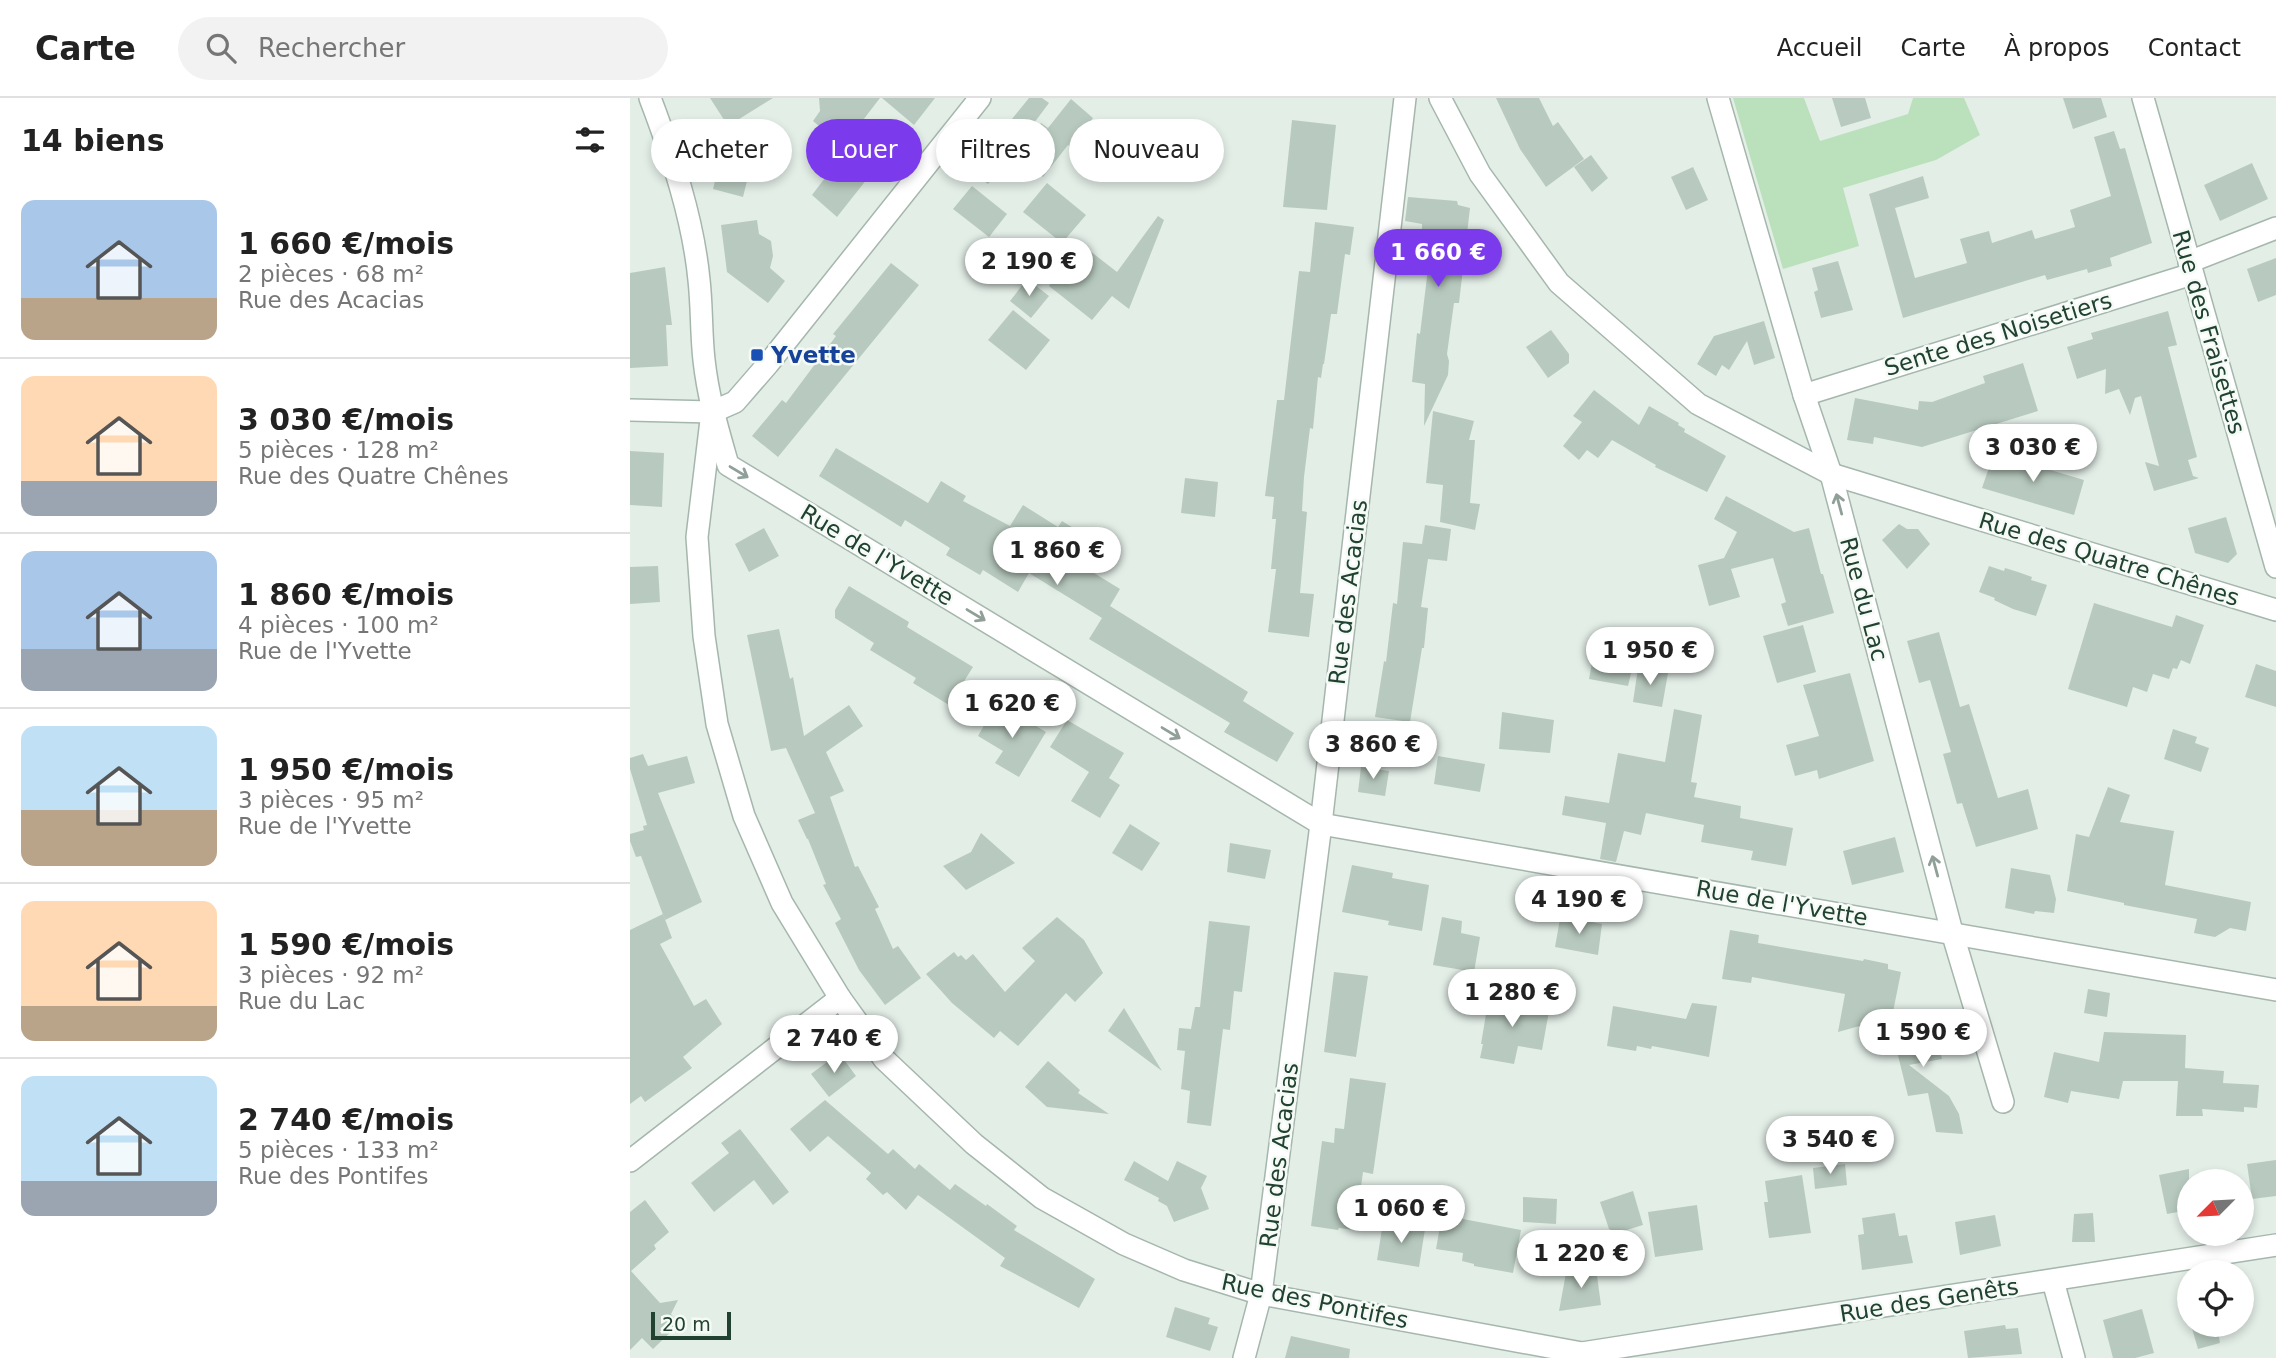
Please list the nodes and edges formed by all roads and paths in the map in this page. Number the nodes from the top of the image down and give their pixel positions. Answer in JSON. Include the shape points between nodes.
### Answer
{"nodes":[{"id":1,"x":650,"y":98,"type":"edge"},
{"id":2,"x":981,"y":98,"type":"edge"},
{"id":3,"x":1405,"y":98,"type":"edge"},
{"id":4,"x":1440,"y":98,"type":"edge"},
{"id":5,"x":1718,"y":98,"type":"edge"},
{"id":6,"x":2143,"y":98,"type":"edge"},
{"id":7,"x":2276,"y":228,"type":"edge"},
{"id":8,"x":2190,"y":268,"type":"junction"},
{"id":9,"x":1804,"y":395,"type":"junction"},
{"id":10,"x":630,"y":410,"type":"edge"},
{"id":11,"x":712,"y":412,"type":"junction"},
{"id":12,"x":1831,"y":474,"type":"junction"},
{"id":13,"x":2276,"y":567,"type":"edge"},
{"id":14,"x":2276,"y":610,"type":"edge"},
{"id":15,"x":1321,"y":824,"type":"junction"},
{"id":16,"x":1952,"y":932,"type":"junction"},
{"id":17,"x":2276,"y":990,"type":"edge"},
{"id":18,"x":840,"y":998,"type":"junction"},
{"id":19,"x":2003,"y":1102,"type":"dead end"},
{"id":20,"x":630,"y":1161,"type":"edge"},
{"id":21,"x":2276,"y":1245,"type":"edge"},
{"id":22,"x":2053,"y":1281,"type":"junction"},
{"id":23,"x":1261,"y":1294,"type":"junction"},
{"id":24,"x":1583,"y":1356,"type":"edge"},
{"id":25,"x":1244,"y":1358,"type":"edge"},
{"id":26,"x":2074,"y":1358,"type":"edge"}],
"edges":[{"from":1,"to":11,"type":"street","via":[[691,231]]},
{"from":2,"to":11,"type":"street","via":[[757,378],[735,402]]},
{"from":3,"to":15,"type":"street","name":"Rue des Acacias"},
{"from":4,"to":12,"type":"street","name":"Rue des Quatre Chênes","via":[[1480,174],[1559,283],[1698,404]]},
{"from":5,"to":9,"type":"street","name":"Rue du Lac"},
{"from":6,"to":8,"type":"street","name":"Rue des Fraisettes"},
{"from":7,"to":8,"type":"street","name":"Sente des Noisetiers"},
{"from":8,"to":9,"type":"street","name":"Sente des Noisetiers"},
{"from":8,"to":13,"type":"street","name":"Rue des Fraisettes"},
{"from":9,"to":12,"type":"street","name":"Rue du Lac"},
{"from":10,"to":11,"type":"street"},
{"from":11,"to":15,"type":"street","name":"Rue de l'Yvette","one_way":true,"via":[[728,465]]},
{"from":11,"to":18,"type":"street","name":"Rue des Pontifes","via":[[697,537],[716,724],[744,816],[782,903]]},
{"from":12,"to":14,"type":"street","name":"Rue des Quatre Chênes"},
{"from":16,"to":12,"type":"street","name":"Rue du Lac","one_way":true},
{"from":15,"to":16,"type":"street","name":"Rue de l'Yvette"},
{"from":15,"to":23,"type":"street","name":"Rue des Acacias"},
{"from":16,"to":17,"type":"street","name":"Rue de l'Yvette"},
{"from":16,"to":19,"type":"street","name":"Rue du Lac"},
{"from":18,"to":20,"type":"street"},
{"from":18,"to":23,"type":"street","name":"Rue des Pontifes","via":[[884,1059],[927,1102],[1042,1198],[1124,1244],[1184,1270]]},
{"from":21,"to":22,"type":"street","name":"Rue des Genêts"},
{"from":22,"to":24,"type":"street","name":"Rue des Genêts"},
{"from":22,"to":26,"type":"street"},
{"from":23,"to":24,"type":"street","name":"Rue des Pontifes"},
{"from":23,"to":25,"type":"street","name":"Rue des Acacias"}]}
